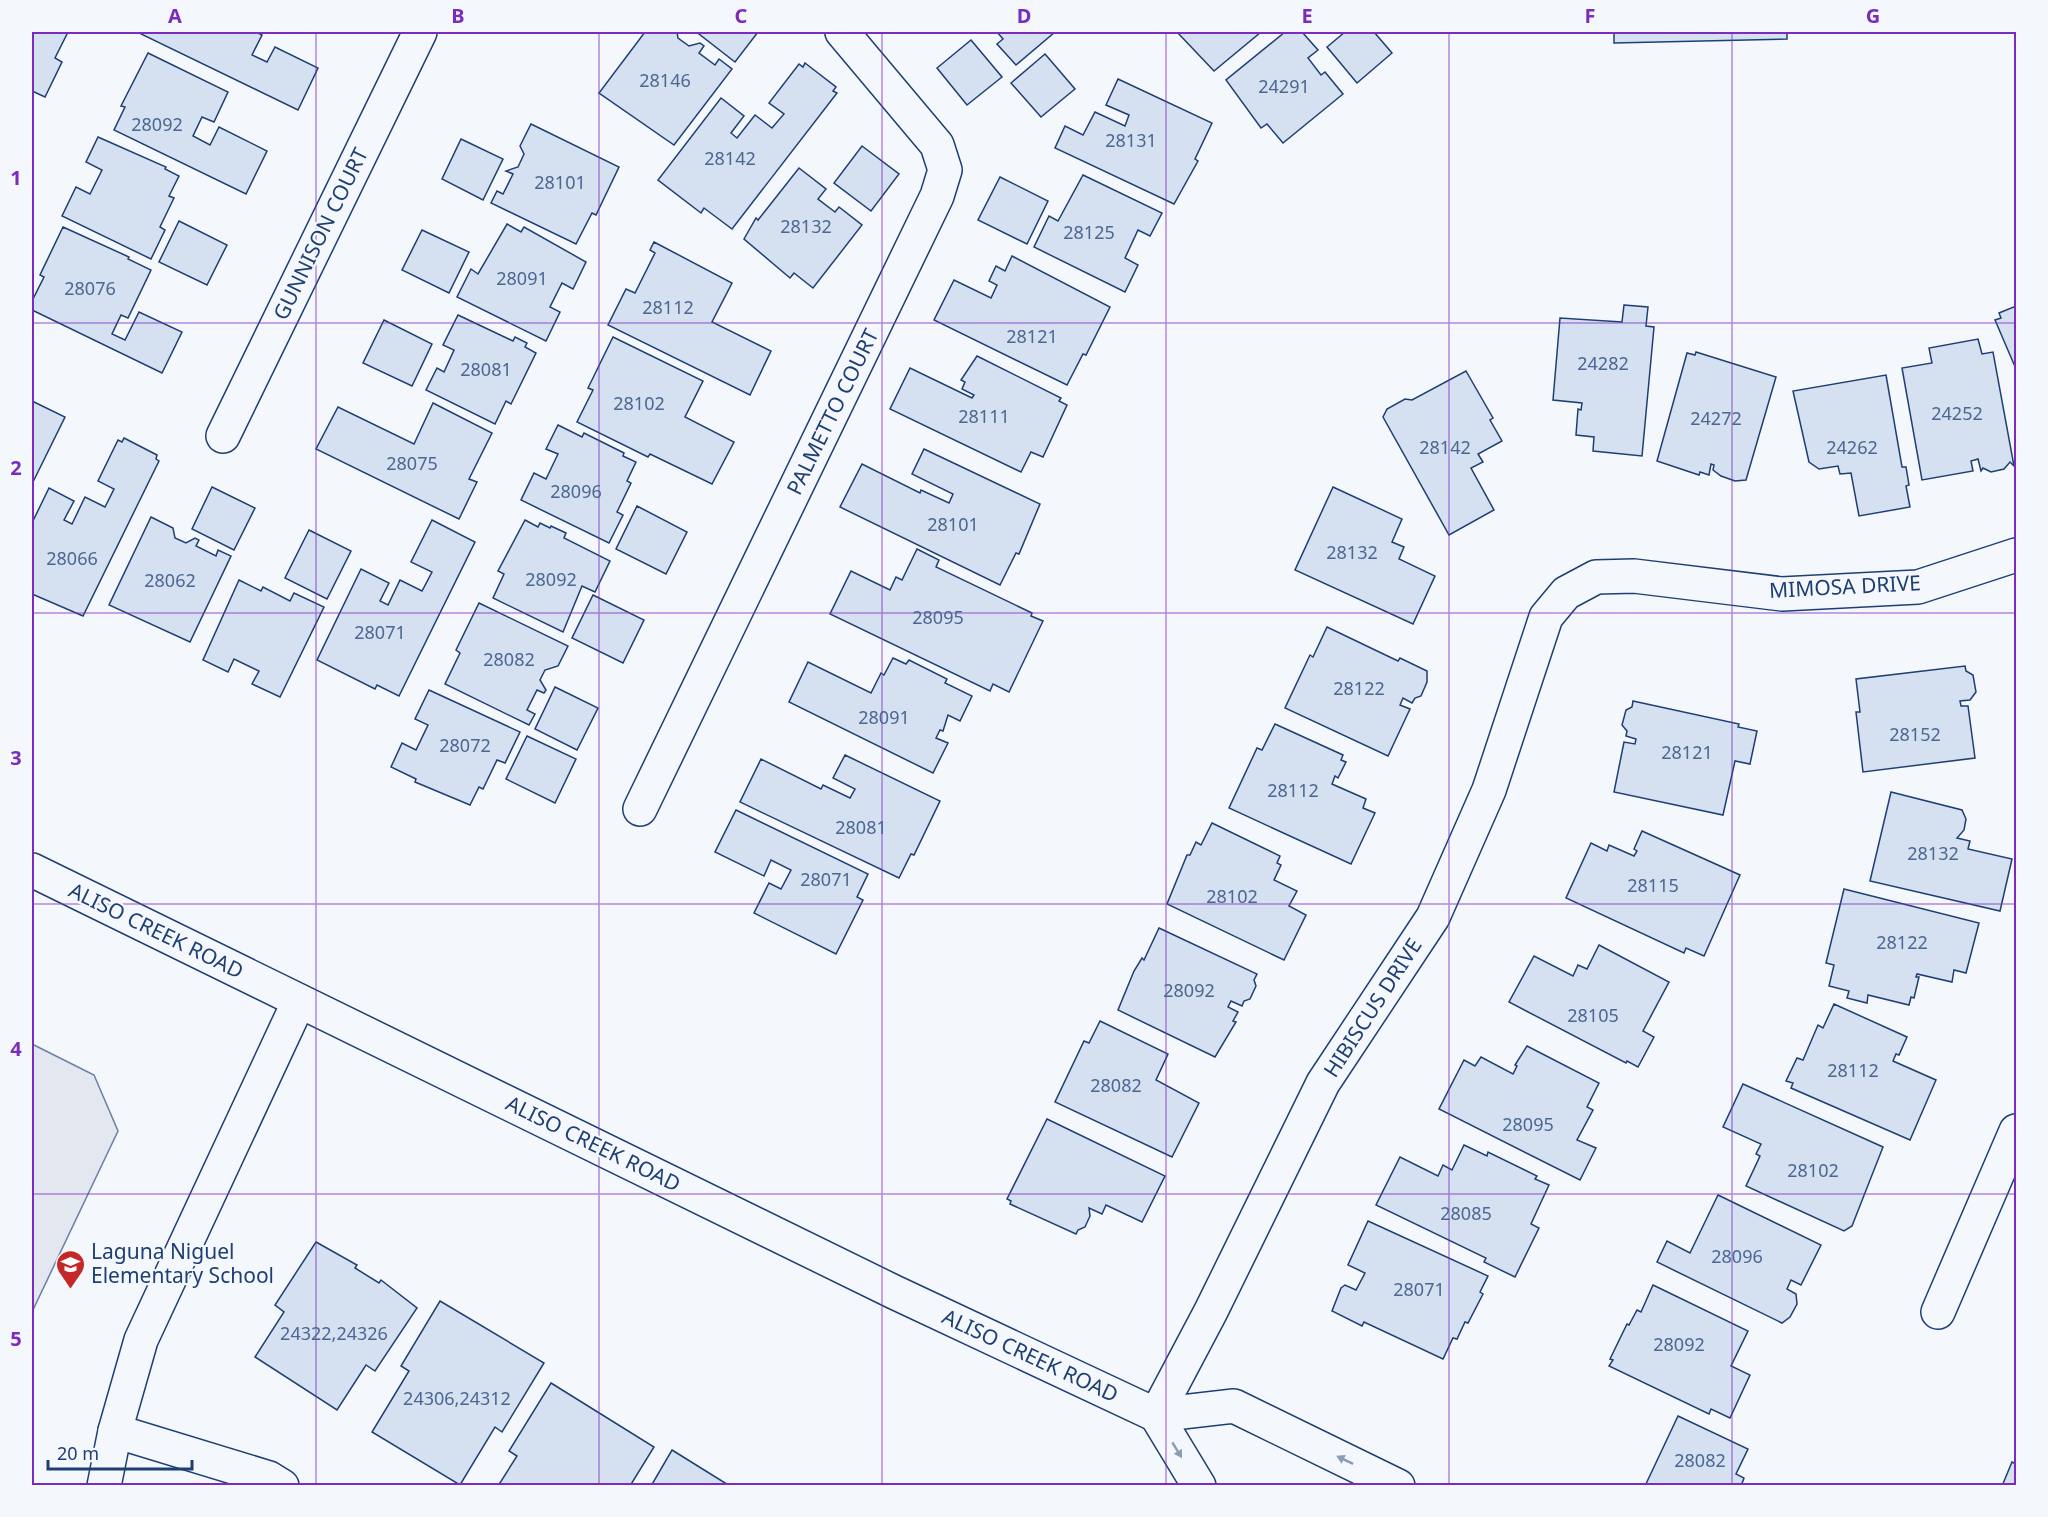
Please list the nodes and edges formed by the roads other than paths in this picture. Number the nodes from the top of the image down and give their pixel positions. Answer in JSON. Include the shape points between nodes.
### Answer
{"nodes":[{"id":1,"x":420,"y":32,"type":"edge"},
{"id":2,"x":842,"y":32,"type":"edge"},
{"id":3,"x":223,"y":436,"type":"dead end"},
{"id":4,"x":2016,"y":555,"type":"edge"},
{"id":5,"x":1566,"y":593,"type":"joint"},
{"id":6,"x":640,"y":809,"type":"dead end"},
{"id":7,"x":32,"y":870,"type":"edge"},
{"id":8,"x":298,"y":1001,"type":"junction"},
{"id":9,"x":2016,"y":1131,"type":"edge"},
{"id":10,"x":1938,"y":1312,"type":"dead end"},
{"id":11,"x":1156,"y":1415,"type":"junction"},
{"id":12,"x":115,"y":1431,"type":"junction"},
{"id":13,"x":104,"y":1485,"type":"edge"},
{"id":14,"x":282,"y":1485,"type":"edge"},
{"id":15,"x":1198,"y":1485,"type":"edge"},
{"id":16,"x":1398,"y":1485,"type":"edge"}],
"edges":[{"from":1,"to":3,"type":"street","name":"GUNNISON COURT"},
{"from":2,"to":6,"type":"street","name":"PALMETTO COURT","via":[[937,145],[945,170],[937,196]]},
{"from":4,"to":5,"type":"street","name":"MIMOSA DRIVE","via":[[1918,586],[1782,594],[1634,576],[1596,577]]},
{"from":5,"to":11,"type":"street","name":"HIBISCUS DRIVE","via":[[1546,617],[1489,790],[1433,917],[1323,1083]]},
{"from":7,"to":8,"type":"street","name":"ALISO CREEK ROAD"},
{"from":8,"to":11,"type":"street","name":"ALISO CREEK ROAD","via":[[894,1292]]},
{"from":8,"to":12,"type":"street","via":[[141,1340]]},
{"from":9,"to":10,"type":"street"},
{"from":11,"to":15,"type":"street","one_way":true},
{"from":16,"to":11,"type":"street","one_way":true,"via":[[1233,1406]]},
{"from":12,"to":13,"type":"street"},
{"from":12,"to":14,"type":"street"}]}
